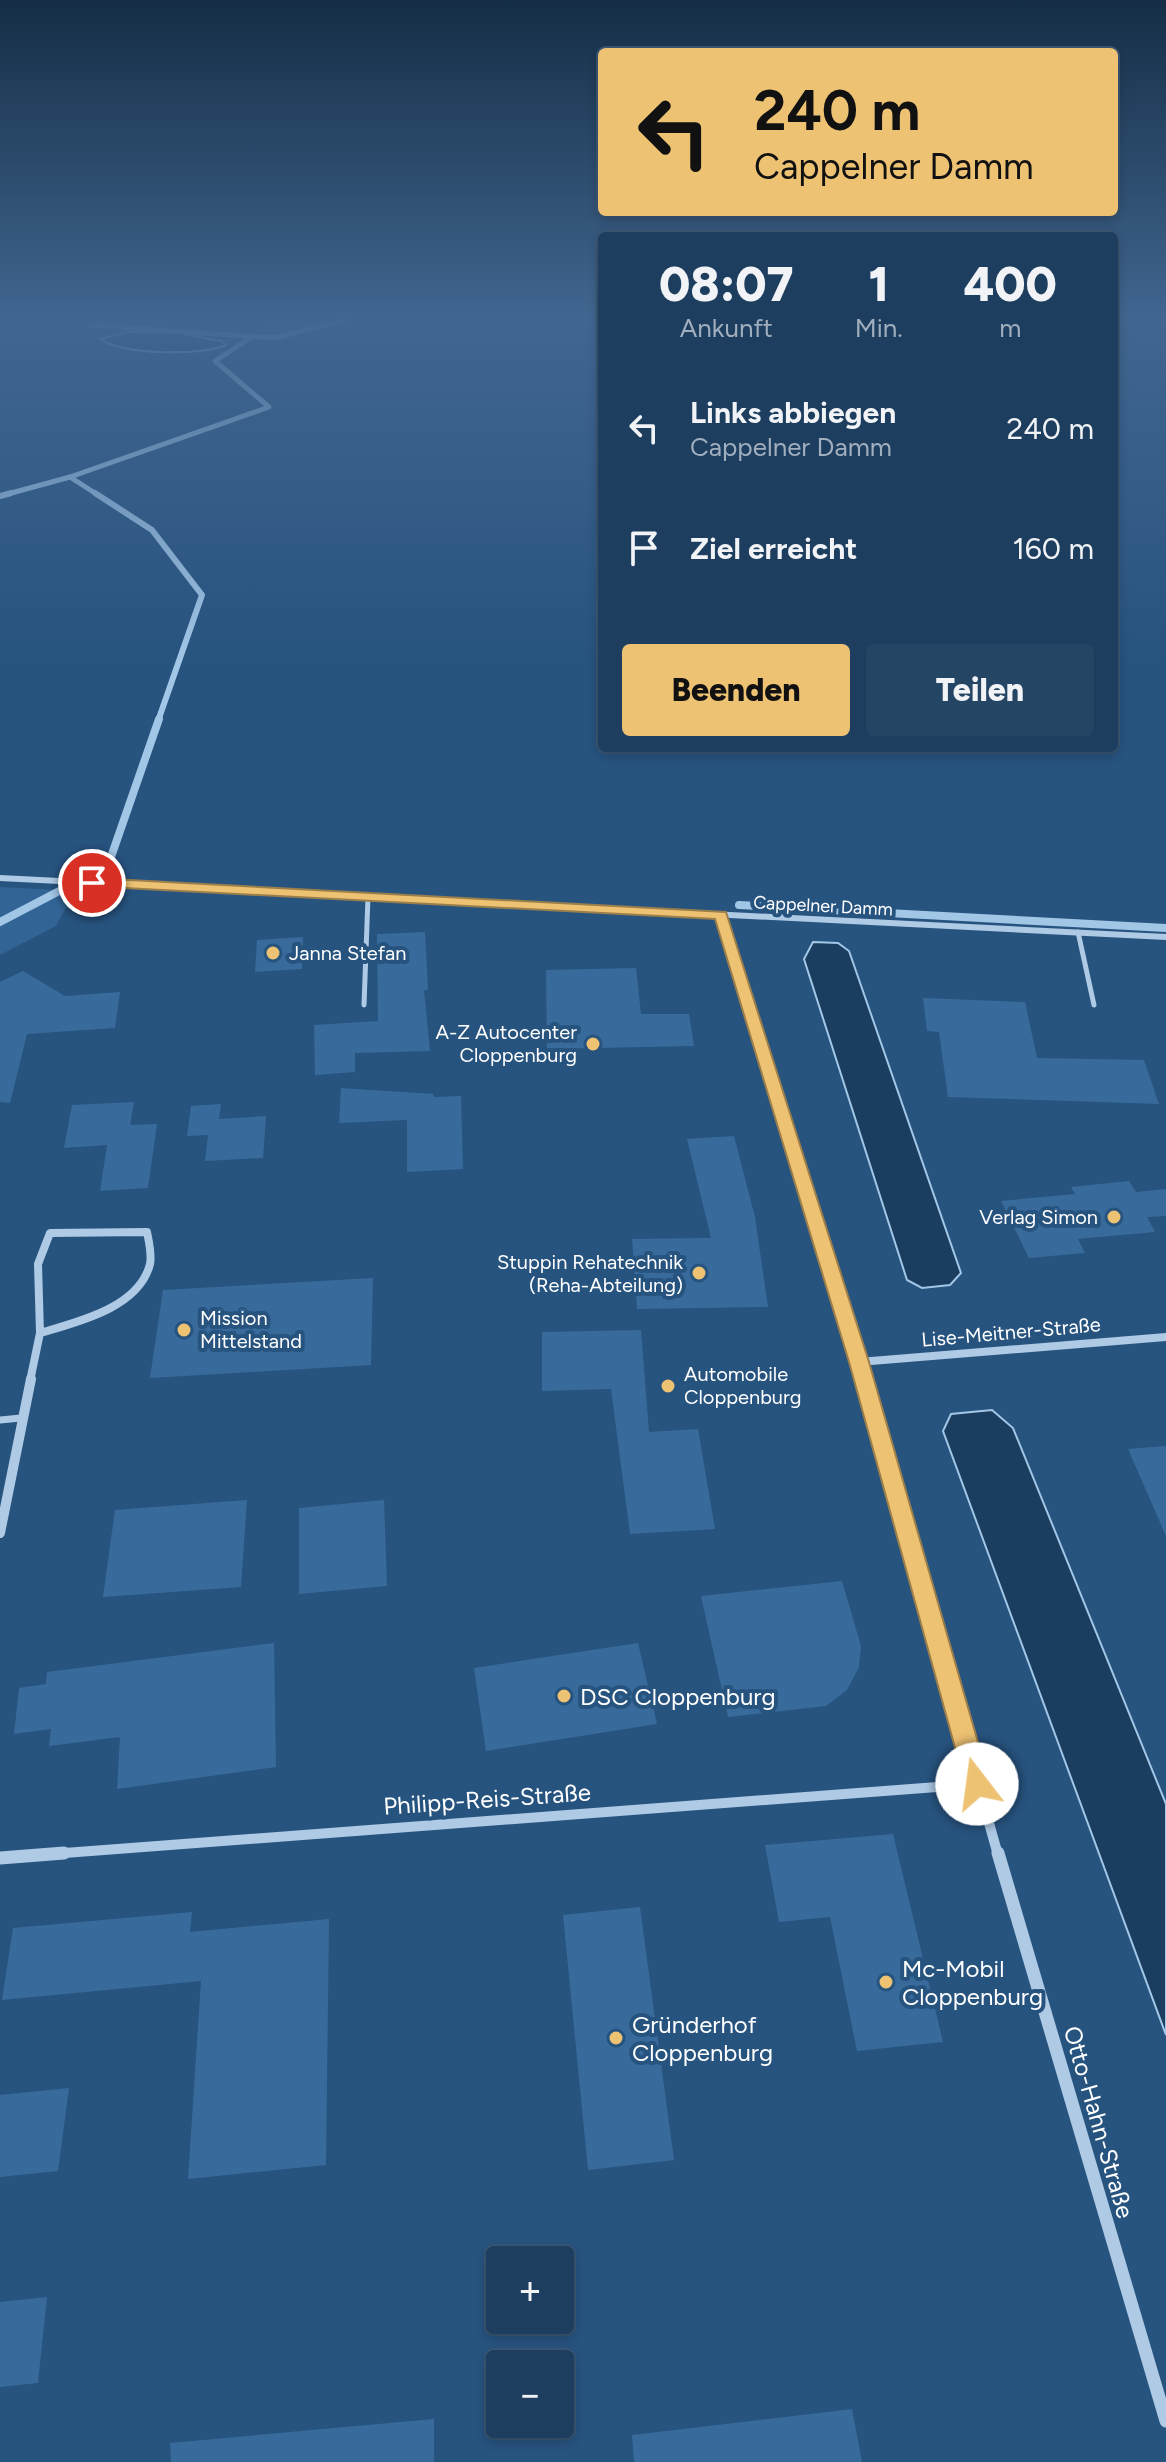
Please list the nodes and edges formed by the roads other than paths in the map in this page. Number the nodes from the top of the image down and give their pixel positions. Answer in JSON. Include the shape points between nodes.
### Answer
{"nodes":[{"id":1,"x":0,"y":878,"type":"edge"},
{"id":2,"x":368,"y":897,"type":"junction"},
{"id":3,"x":721,"y":915,"type":"junction"},
{"id":4,"x":1078,"y":932,"type":"junction"},
{"id":5,"x":1166,"y":937,"type":"edge"},
{"id":6,"x":364,"y":1005,"type":"dead end"},
{"id":7,"x":1094,"y":1005,"type":"dead end"},
{"id":8,"x":40,"y":1333,"type":"junction"},
{"id":9,"x":1166,"y":1337,"type":"edge"},
{"id":10,"x":859,"y":1362,"type":"junction"},
{"id":11,"x":21,"y":1418,"type":"junction"},
{"id":12,"x":0,"y":1420,"type":"edge"},
{"id":13,"x":0,"y":1533,"type":"edge"},
{"id":14,"x":977,"y":1784,"type":"junction"},
{"id":15,"x":0,"y":1858,"type":"edge"},
{"id":16,"x":1166,"y":2421,"type":"edge"}],
"edges":[{"from":1,"to":2,"type":"street","name":"Cappelner Damm"},
{"from":2,"to":3,"type":"street","name":"Cappelner Damm"},
{"from":2,"to":6,"type":"lane"},
{"from":3,"to":4,"type":"street","name":"Cappelner Damm"},
{"from":3,"to":10,"type":"street","name":"Otto-Hahn-Straße"},
{"from":4,"to":5,"type":"street","name":"Cappelner Damm"},
{"from":4,"to":7,"type":"lane"},
{"from":8,"to":8,"type":"street","via":[[128,1299],[150,1265],[147,1232],[50,1233],[38,1264]]},
{"from":8,"to":11,"type":"street"},
{"from":9,"to":10,"type":"street","name":"Lise-Meitner-Straße"},
{"from":10,"to":14,"type":"street","name":"Otto-Hahn-Straße"},
{"from":11,"to":12,"type":"lane"},
{"from":11,"to":13,"type":"street"},
{"from":14,"to":15,"type":"street","name":"Philipp-Reis-Straße"},
{"from":14,"to":16,"type":"street","name":"Otto-Hahn-Straße"}]}
